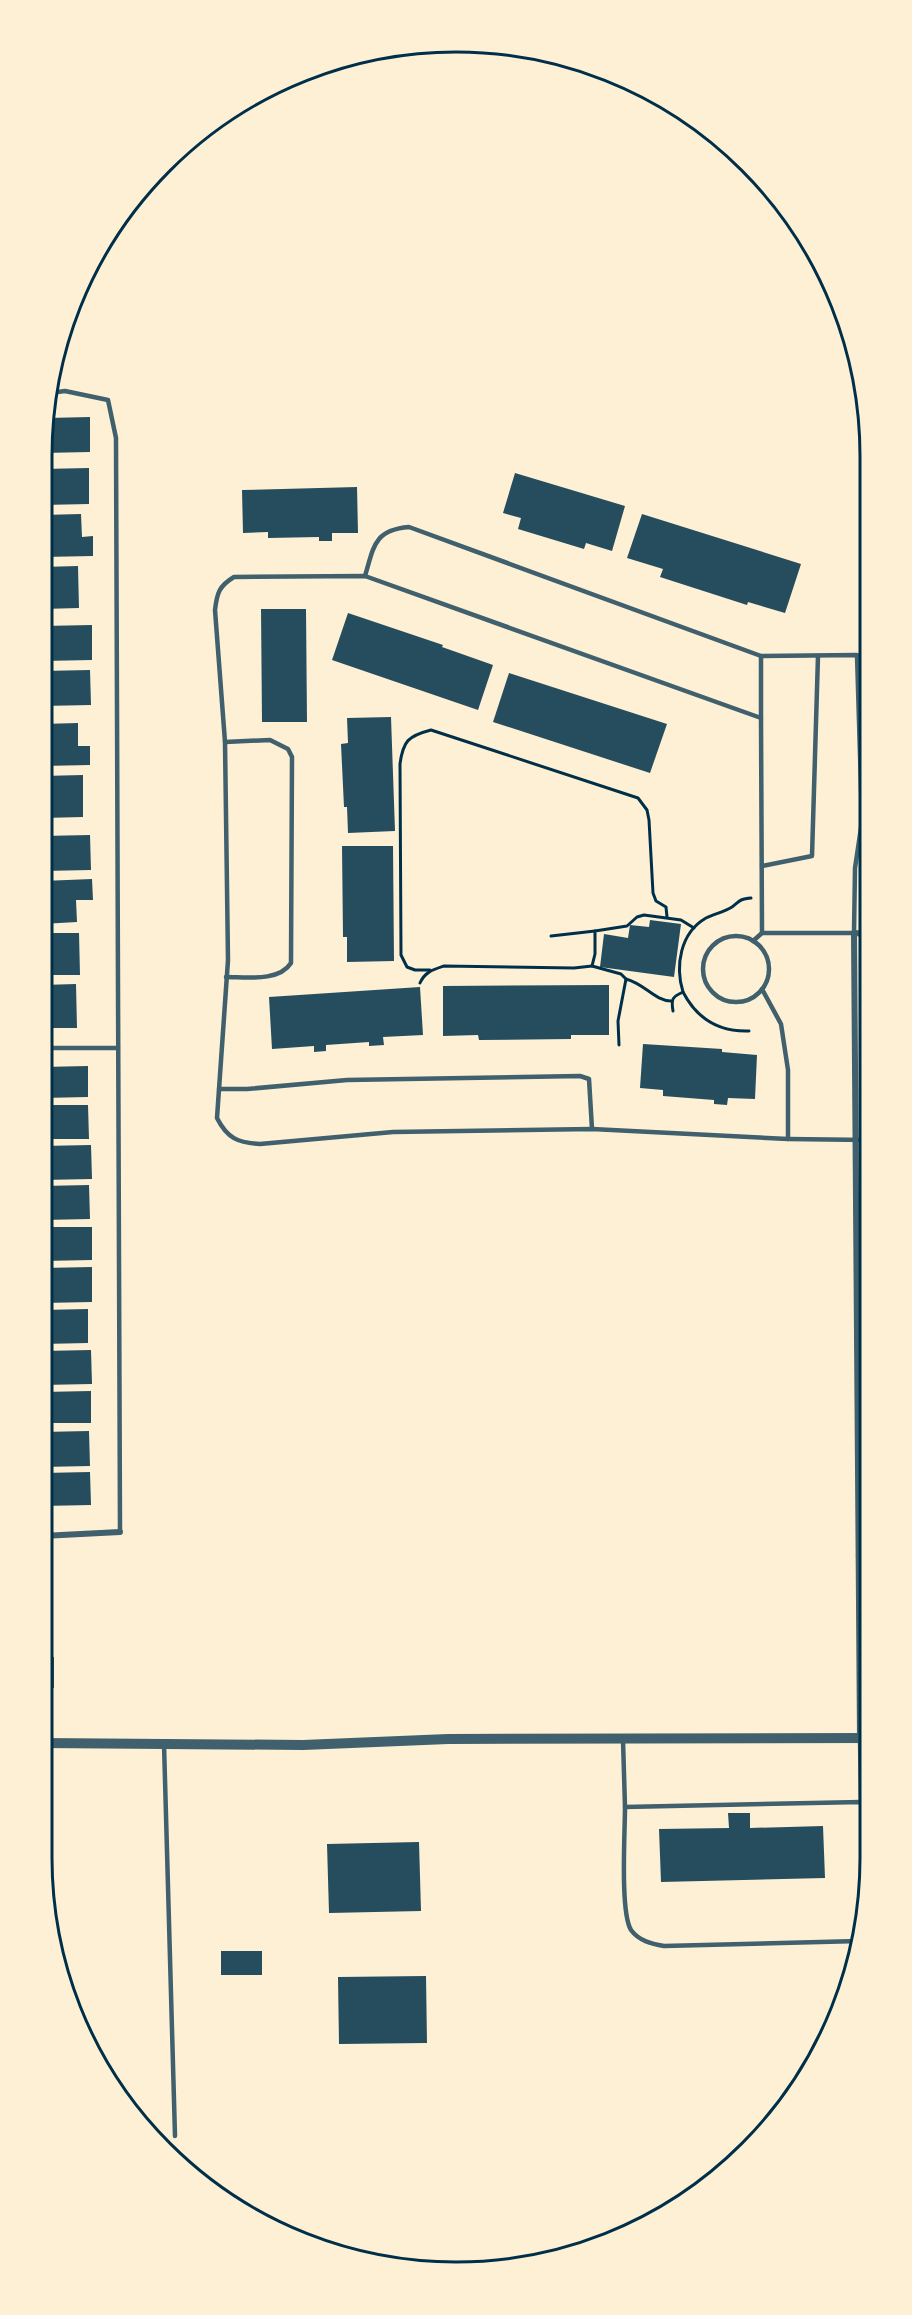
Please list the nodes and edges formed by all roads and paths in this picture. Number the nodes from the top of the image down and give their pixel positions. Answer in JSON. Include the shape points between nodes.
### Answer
{"nodes":[{"id":1,"x":58,"y":392,"type":"edge"},
{"id":2,"x":365,"y":576,"type":"junction"},
{"id":3,"x":761,"y":656,"type":"junction"},
{"id":4,"x":818,"y":656,"type":"junction"},
{"id":5,"x":761,"y":718,"type":"junction"},
{"id":6,"x":860,"y":738,"type":"edge"},
{"id":7,"x":225,"y":742,"type":"junction"},
{"id":8,"x":860,"y":832,"type":"edge"},
{"id":9,"x":762,"y":866,"type":"junction"},
{"id":10,"x":762,"y":898,"type":"junction"},
{"id":11,"x":667,"y":917,"type":"junction"},
{"id":12,"x":694,"y":928,"type":"junction"},
{"id":13,"x":595,"y":931,"type":"junction"},
{"id":14,"x":762,"y":933,"type":"junction"},
{"id":15,"x":854,"y":933,"type":"junction"},
{"id":16,"x":860,"y":933,"type":"edge"},
{"id":17,"x":551,"y":936,"type":"dead end"},
{"id":18,"x":753,"y":941,"type":"junction"},
{"id":19,"x":592,"y":966,"type":"junction"},
{"id":20,"x":430,"y":970,"type":"junction"},
{"id":21,"x":226,"y":977,"type":"junction"},
{"id":22,"x":626,"y":979,"type":"junction"},
{"id":23,"x":420,"y":983,"type":"dead end"},
{"id":24,"x":762,"y":989,"type":"junction"},
{"id":25,"x":683,"y":992,"type":"junction"},
{"id":26,"x":671,"y":1001,"type":"junction"},
{"id":27,"x":673,"y":1011,"type":"dead end"},
{"id":28,"x":749,"y":1031,"type":"dead end"},
{"id":29,"x":620,"y":1045,"type":"dead end"},
{"id":30,"x":52,"y":1048,"type":"edge"},
{"id":31,"x":118,"y":1048,"type":"junction"},
{"id":32,"x":219,"y":1089,"type":"junction"},
{"id":33,"x":592,"y":1129,"type":"junction"},
{"id":34,"x":788,"y":1139,"type":"junction"},
{"id":35,"x":856,"y":1140,"type":"junction"},
{"id":36,"x":860,"y":1140,"type":"edge"},
{"id":37,"x":120,"y":1532,"type":"joint"},
{"id":38,"x":52,"y":1535,"type":"edge"},
{"id":39,"x":858,"y":1556,"type":"joint"},
{"id":40,"x":860,"y":1608,"type":"edge"},
{"id":41,"x":860,"y":1738,"type":"edge"},
{"id":42,"x":623,"y":1740,"type":"junction"},
{"id":43,"x":52,"y":1743,"type":"edge"},
{"id":44,"x":164,"y":1744,"type":"junction"},
{"id":45,"x":860,"y":1802,"type":"edge"},
{"id":46,"x":625,"y":1807,"type":"junction"},
{"id":47,"x":851,"y":1941,"type":"edge"},
{"id":48,"x":176,"y":2136,"type":"dead end"}],
"edges":[{"from":1,"to":31,"type":"lane","via":[[108,400],[116,438]]},
{"from":2,"to":3,"type":"lane","via":[[374,543],[384,532],[409,527]]},
{"from":2,"to":5,"type":"lane"},
{"from":2,"to":7,"type":"lane","via":[[234,577],[222,584],[214,610]]},
{"from":3,"to":4,"type":"lane"},
{"from":3,"to":5,"type":"lane"},
{"from":4,"to":6,"type":"lane","via":[[858,655]]},
{"from":4,"to":9,"type":"lane","via":[[812,856]]},
{"from":5,"to":9,"type":"lane"},
{"from":7,"to":21,"type":"lane"},
{"from":7,"to":21,"type":"lane","via":[[270,740],[288,748],[292,757],[291,963],[272,975]]},
{"from":8,"to":15,"type":"lane"},
{"from":9,"to":10,"type":"lane"},
{"from":10,"to":12,"type":"path","via":[[738,900]]},
{"from":10,"to":14,"type":"lane"},
{"from":11,"to":12,"type":"path"},
{"from":11,"to":13,"type":"path","via":[[644,915],[627,926]]},
{"from":11,"to":20,"type":"path","via":[[666,907],[656,901],[653,893],[649,820],[638,798],[431,730],[407,741],[400,764],[401,955],[407,967]]},
{"from":12,"to":25,"type":"path","via":[[682,948],[678,972]]},
{"from":13,"to":17,"type":"path"},
{"from":13,"to":19,"type":"path"},
{"from":14,"to":15,"type":"lane"},
{"from":14,"to":18,"type":"lane"},
{"from":15,"to":16,"type":"street"},
{"from":15,"to":35,"type":"street"},
{"from":18,"to":24,"type":"lane","via":[[769,963]]},
{"from":18,"to":24,"type":"lane","via":[[735,936],[717,942],[706,957],[704,975],[713,992],[729,1001],[747,1000]]},
{"from":19,"to":20,"type":"path","via":[[444,966]]},
{"from":19,"to":22,"type":"path"},
{"from":20,"to":23,"type":"path"},
{"from":21,"to":32,"type":"lane"},
{"from":22,"to":26,"type":"path","via":[[664,1001]]},
{"from":22,"to":29,"type":"path","via":[[618,1021]]},
{"from":24,"to":34,"type":"lane","via":[[781,1024],[788,1070]]},
{"from":25,"to":26,"type":"path"},
{"from":25,"to":28,"type":"path","via":[[689,1004],[711,1024]]},
{"from":26,"to":27,"type":"path"},
{"from":30,"to":31,"type":"lane"},
{"from":31,"to":37,"type":"lane"},
{"from":32,"to":33,"type":"lane","via":[[217,1118],[223,1130],[232,1140],[247,1144],[393,1132]]},
{"from":32,"to":33,"type":"lane","via":[[347,1080],[580,1076],[589,1078]]},
{"from":33,"to":34,"type":"lane"},
{"from":34,"to":35,"type":"lane"},
{"from":35,"to":36,"type":"lane"},
{"from":35,"to":39,"type":"street"},
{"from":37,"to":38,"type":"street"},
{"from":39,"to":40,"type":"street"},
{"from":41,"to":42,"type":"street"},
{"from":42,"to":44,"type":"street"},
{"from":42,"to":46,"type":"lane"},
{"from":43,"to":44,"type":"street"},
{"from":44,"to":48,"type":"lane"},
{"from":45,"to":46,"type":"lane"},
{"from":46,"to":47,"type":"lane","via":[[626,1910],[631,1930],[645,1942],[664,1947]]}]}
